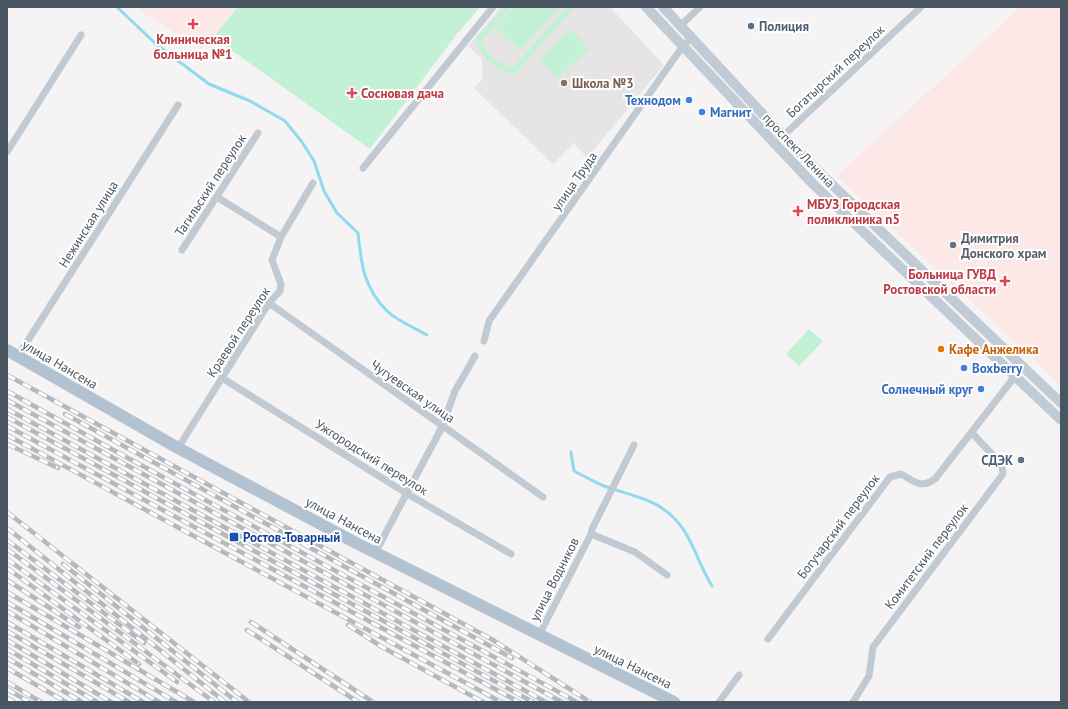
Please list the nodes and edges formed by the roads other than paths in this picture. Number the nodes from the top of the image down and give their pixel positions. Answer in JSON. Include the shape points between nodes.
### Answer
{"nodes":[{"id":1,"x":493,"y":7,"type":"edge"},
{"id":2,"x":646,"y":7,"type":"edge"},
{"id":3,"x":663,"y":7,"type":"edge"},
{"id":4,"x":700,"y":7,"type":"edge"},
{"id":5,"x":921,"y":7,"type":"edge"},
{"id":6,"x":680,"y":26,"type":"junction"},
{"id":7,"x":81,"y":35,"type":"dead end"},
{"id":8,"x":691,"y":38,"type":"junction"},
{"id":9,"x":683,"y":46,"type":"junction"},
{"id":10,"x":178,"y":104,"type":"dead end"},
{"id":11,"x":258,"y":133,"type":"dead end"},
{"id":12,"x":783,"y":136,"type":"junction"},
{"id":13,"x":7,"y":152,"type":"edge"},
{"id":14,"x":363,"y":168,"type":"dead end"},
{"id":15,"x":313,"y":183,"type":"dead end"},
{"id":16,"x":216,"y":197,"type":"junction"},
{"id":17,"x":281,"y":237,"type":"junction"},
{"id":18,"x":182,"y":250,"type":"dead end"},
{"id":19,"x":269,"y":304,"type":"junction"},
{"id":20,"x":484,"y":341,"type":"dead end"},
{"id":21,"x":7,"y":350,"type":"edge"},
{"id":22,"x":18,"y":356,"type":"junction"},
{"id":23,"x":475,"y":356,"type":"dead end"},
{"id":24,"x":1016,"y":376,"type":"junction"},
{"id":25,"x":222,"y":378,"type":"junction"},
{"id":26,"x":1061,"y":403,"type":"edge"},
{"id":27,"x":1061,"y":420,"type":"edge"},
{"id":28,"x":442,"y":427,"type":"junction"},
{"id":29,"x":972,"y":433,"type":"junction"},
{"id":30,"x":634,"y":445,"type":"dead end"},
{"id":31,"x":178,"y":448,"type":"junction"},
{"id":32,"x":406,"y":493,"type":"junction"},
{"id":33,"x":544,"y":497,"type":"dead end"},
{"id":34,"x":591,"y":534,"type":"junction"},
{"id":35,"x":374,"y":553,"type":"junction"},
{"id":36,"x":511,"y":554,"type":"dead end"},
{"id":37,"x":667,"y":575,"type":"dead end"},
{"id":38,"x":539,"y":636,"type":"junction"},
{"id":39,"x":768,"y":639,"type":"dead end"},
{"id":40,"x":738,"y":675,"type":"dead end"},
{"id":41,"x":674,"y":702,"type":"edge"},
{"id":42,"x":719,"y":702,"type":"edge"},
{"id":43,"x":853,"y":702,"type":"edge"}],
"edges":[{"from":1,"to":14,"type":"street"},
{"from":2,"to":9,"type":"main road","name":"проспект Ленина"},
{"from":3,"to":6,"type":"main road","name":"проспект Ленина"},
{"from":4,"to":6,"type":"street"},
{"from":5,"to":12,"type":"street","name":"Богатырский переулок"},
{"from":6,"to":8,"type":"main road","name":"проспект Ленина"},
{"from":7,"to":13,"type":"street"},
{"from":8,"to":9,"type":"street","name":"улица Труда"},
{"from":8,"to":12,"type":"main road","name":"проспект Ленина"},
{"from":9,"to":20,"type":"street","name":"улица Труда","via":[[489,321]]},
{"from":9,"to":24,"type":"main road","name":"проспект Ленина","via":[[813,184]]},
{"from":10,"to":22,"type":"street","name":"Нежинская улица"},
{"from":11,"to":16,"type":"street","name":"Тагильский переулок"},
{"from":12,"to":26,"type":"main road","name":"проспект Ленина"},
{"from":15,"to":17,"type":"street","name":"Краевой переулок"},
{"from":16,"to":17,"type":"street"},
{"from":16,"to":18,"type":"street","name":"Тагильский переулок"},
{"from":17,"to":19,"type":"street","name":"Краевой переулок","via":[[272,260],[280,291]]},
{"from":19,"to":25,"type":"street","name":"Краевой переулок"},
{"from":19,"to":28,"type":"street","name":"Чугуевская улица"},
{"from":21,"to":22,"type":"main road","name":"улица Нансена"},
{"from":22,"to":31,"type":"main road","name":"улица Нансена"},
{"from":23,"to":28,"type":"street","via":[[455,391]]},
{"from":24,"to":27,"type":"main road","name":"проспект Ленина"},
{"from":24,"to":29,"type":"street","name":"Богучарский переулок"},
{"from":25,"to":31,"type":"street","name":"Краевой переулок"},
{"from":25,"to":32,"type":"street","name":"Ужгородский переулок"},
{"from":28,"to":32,"type":"street"},
{"from":28,"to":33,"type":"street","name":"Чугуевская улица"},
{"from":29,"to":39,"type":"street","name":"Богучарский переулок","via":[[935,479],[926,484],[918,484],[901,474],[890,477]]},
{"from":29,"to":43,"type":"street","name":"Комитетский переулок","via":[[1002,465],[1003,474],[873,647],[869,676]]},
{"from":30,"to":34,"type":"street","name":"улица Водников","via":[[614,481]]},
{"from":31,"to":35,"type":"main road","name":"улица Нансена"},
{"from":32,"to":35,"type":"street"},
{"from":32,"to":36,"type":"street","name":"Ужгородский переулок"},
{"from":34,"to":37,"type":"street","name":"улица Водников","via":[[635,552]]},
{"from":34,"to":38,"type":"street","name":"улица Водников"},
{"from":35,"to":38,"type":"main road","name":"улица Нансена"},
{"from":38,"to":41,"type":"main road","name":"улица Нансена"},
{"from":40,"to":42,"type":"street"}]}
